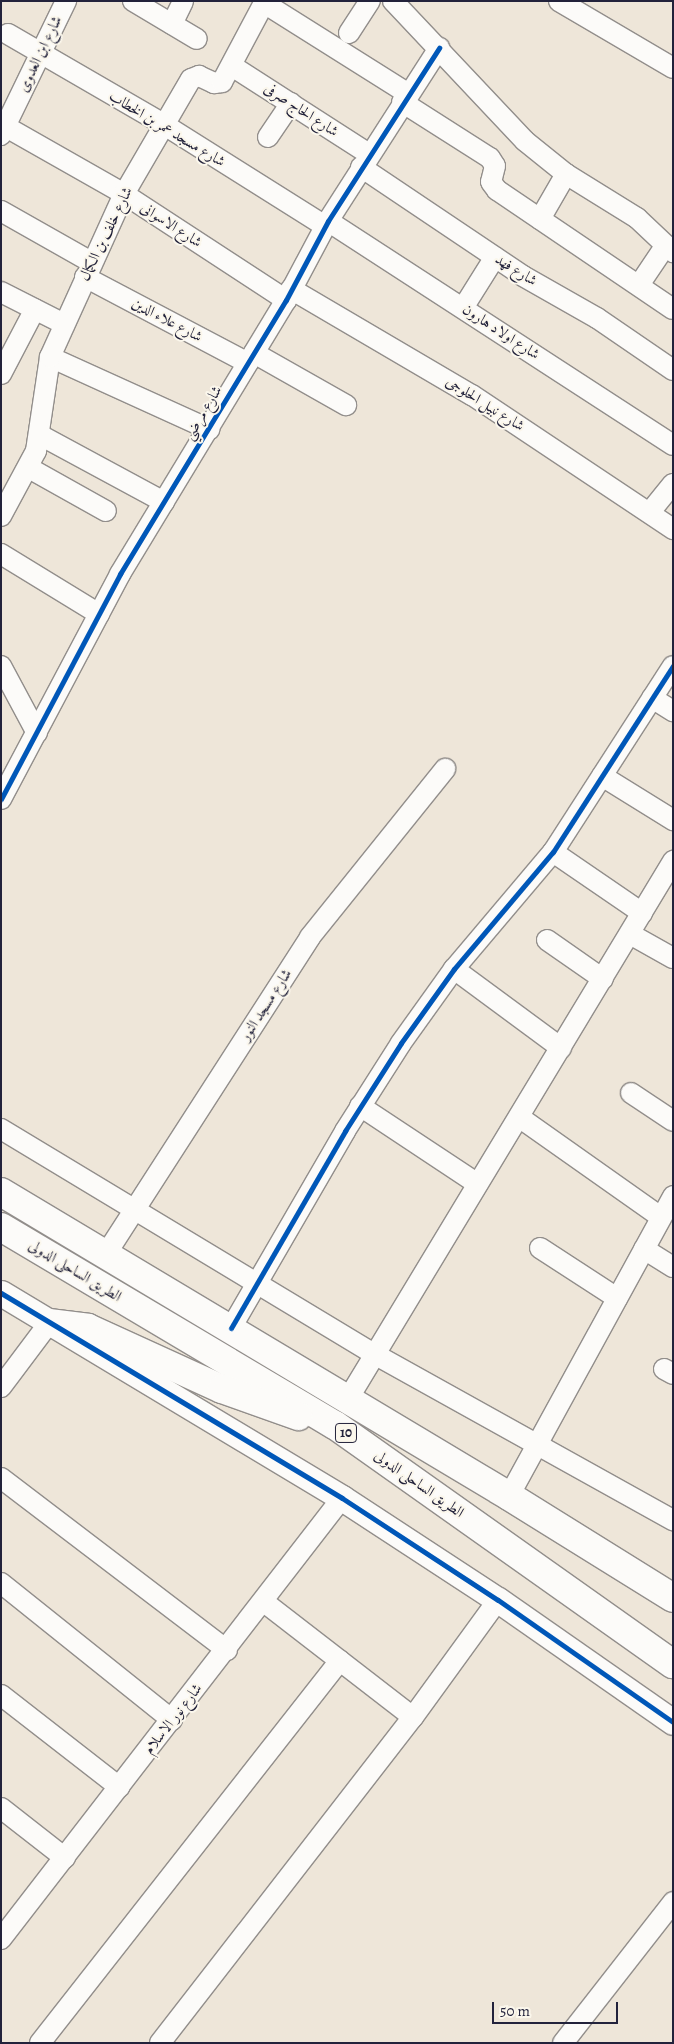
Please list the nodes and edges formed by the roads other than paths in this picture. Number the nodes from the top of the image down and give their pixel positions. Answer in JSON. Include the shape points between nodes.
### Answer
{"nodes":[{"id":1,"x":66,"y":1,"type":"edge"},
{"id":2,"x":133,"y":1,"type":"edge"},
{"id":3,"x":183,"y":1,"type":"edge"},
{"id":4,"x":370,"y":1,"type":"edge"},
{"id":5,"x":393,"y":1,"type":"edge"},
{"id":6,"x":558,"y":1,"type":"edge"},
{"id":7,"x":265,"y":2,"type":"edge"},
{"id":8,"x":172,"y":24,"type":"junction"},
{"id":9,"x":348,"y":32,"type":"dead end"},
{"id":10,"x":8,"y":34,"type":"dead end"},
{"id":11,"x":197,"y":39,"type":"dead end"},
{"id":12,"x":439,"y":48,"type":"junction"},
{"id":13,"x":41,"y":53,"type":"junction"},
{"id":14,"x":232,"y":66,"type":"junction"},
{"id":15,"x":673,"y":68,"type":"edge"},
{"id":16,"x":405,"y":98,"type":"junction"},
{"id":17,"x":291,"y":104,"type":"junction"},
{"id":18,"x":162,"y":124,"type":"junction"},
{"id":19,"x":3,"y":128,"type":"edge"},
{"id":20,"x":268,"y":138,"type":"dead end"},
{"id":21,"x":365,"y":160,"type":"junction"},
{"id":22,"x":566,"y":174,"type":"junction"},
{"id":23,"x":124,"y":194,"type":"junction"},
{"id":24,"x":1,"y":211,"type":"edge"},
{"id":25,"x":540,"y":219,"type":"junction"},
{"id":26,"x":327,"y":224,"type":"junction"},
{"id":27,"x":670,"y":243,"type":"edge"},
{"id":28,"x":495,"y":257,"type":"junction"},
{"id":29,"x":88,"y":270,"type":"junction"},
{"id":30,"x":639,"y":285,"type":"junction"},
{"id":31,"x":1,"y":292,"type":"edge"},
{"id":32,"x":288,"y":295,"type":"junction"},
{"id":33,"x":463,"y":308,"type":"junction"},
{"id":34,"x":34,"y":309,"type":"junction"},
{"id":35,"x":673,"y":309,"type":"edge"},
{"id":36,"x":64,"y":324,"type":"junction"},
{"id":37,"x":50,"y":357,"type":"junction"},
{"id":38,"x":251,"y":358,"type":"junction"},
{"id":39,"x":673,"y":370,"type":"edge"},
{"id":40,"x":1,"y":374,"type":"edge"},
{"id":41,"x":346,"y":404,"type":"dead end"},
{"id":42,"x":208,"y":429,"type":"junction"},
{"id":43,"x":40,"y":436,"type":"junction"},
{"id":44,"x":673,"y":445,"type":"edge"},
{"id":45,"x":28,"y":468,"type":"junction"},
{"id":46,"x":673,"y":484,"type":"edge"},
{"id":47,"x":164,"y":502,"type":"junction"},
{"id":48,"x":106,"y":511,"type":"dead end"},
{"id":49,"x":650,"y":512,"type":"junction"},
{"id":50,"x":1,"y":516,"type":"edge"},
{"id":51,"x":673,"y":529,"type":"edge"},
{"id":52,"x":1,"y":554,"type":"edge"},
{"id":53,"x":99,"y":614,"type":"junction"},
{"id":54,"x":1,"y":666,"type":"edge"},
{"id":55,"x":673,"y":666,"type":"edge"},
{"id":56,"x":652,"y":698,"type":"junction"},
{"id":57,"x":673,"y":711,"type":"edge"},
{"id":58,"x":37,"y":733,"type":"junction"},
{"id":59,"x":445,"y":769,"type":"dead end"},
{"id":60,"x":602,"y":776,"type":"junction"},
{"id":61,"x":1,"y":799,"type":"edge"},
{"id":62,"x":673,"y":820,"type":"edge"},
{"id":63,"x":553,"y":852,"type":"junction"},
{"id":64,"x":673,"y":861,"type":"edge"},
{"id":65,"x":642,"y":913,"type":"junction"},
{"id":66,"x":630,"y":934,"type":"junction"},
{"id":67,"x":547,"y":940,"type":"dead end"},
{"id":68,"x":673,"y":958,"type":"edge"},
{"id":69,"x":454,"y":970,"type":"junction"},
{"id":70,"x":603,"y":979,"type":"junction"},
{"id":71,"x":561,"y":1048,"type":"junction"},
{"id":72,"x":631,"y":1093,"type":"dead end"},
{"id":73,"x":360,"y":1106,"type":"junction"},
{"id":74,"x":519,"y":1117,"type":"junction"},
{"id":75,"x":673,"y":1121,"type":"edge"},
{"id":76,"x":1,"y":1129,"type":"edge"},
{"id":77,"x":478,"y":1184,"type":"junction"},
{"id":78,"x":1,"y":1192,"type":"edge"},
{"id":79,"x":673,"y":1196,"type":"edge"},
{"id":80,"x":135,"y":1209,"type":"junction"},
{"id":81,"x":661,"y":1217,"type":"junction"},
{"id":82,"x":1,"y":1227,"type":"edge"},
{"id":83,"x":540,"y":1248,"type":"dead end"},
{"id":84,"x":644,"y":1249,"type":"junction"},
{"id":85,"x":106,"y":1254,"type":"junction"},
{"id":86,"x":673,"y":1267,"type":"edge"},
{"id":87,"x":256,"y":1284,"type":"junction"},
{"id":88,"x":1,"y":1293,"type":"edge"},
{"id":89,"x":617,"y":1298,"type":"junction"},
{"id":90,"x":48,"y":1323,"type":"junction"},
{"id":91,"x":231,"y":1328,"type":"junction"},
{"id":92,"x":376,"y":1355,"type":"junction"},
{"id":93,"x":1,"y":1387,"type":"edge"},
{"id":94,"x":348,"y":1399,"type":"junction"},
{"id":95,"x":335,"y":1425,"type":"junction"},
{"id":96,"x":537,"y":1445,"type":"junction"},
{"id":97,"x":1,"y":1478,"type":"edge"},
{"id":98,"x":509,"y":1496,"type":"junction"},
{"id":99,"x":342,"y":1498,"type":"junction"},
{"id":100,"x":673,"y":1520,"type":"edge"},
{"id":101,"x":1,"y":1583,"type":"edge"},
{"id":102,"x":672,"y":1596,"type":"edge"},
{"id":103,"x":498,"y":1600,"type":"junction"},
{"id":104,"x":264,"y":1602,"type":"junction"},
{"id":105,"x":227,"y":1650,"type":"junction"},
{"id":106,"x":340,"y":1661,"type":"junction"},
{"id":107,"x":673,"y":1664,"type":"edge"},
{"id":108,"x":1,"y":1695,"type":"edge"},
{"id":109,"x":413,"y":1717,"type":"junction"},
{"id":110,"x":172,"y":1720,"type":"junction"},
{"id":111,"x":673,"y":1722,"type":"edge"},
{"id":112,"x":120,"y":1788,"type":"junction"},
{"id":113,"x":1,"y":1808,"type":"edge"},
{"id":114,"x":65,"y":1858,"type":"junction"},
{"id":115,"x":673,"y":1902,"type":"edge"},
{"id":116,"x":5,"y":1927,"type":"edge"},
{"id":117,"x":40,"y":2043,"type":"edge"},
{"id":118,"x":160,"y":2043,"type":"edge"},
{"id":119,"x":563,"y":2043,"type":"edge"}],
"edges":[{"from":1,"to":13,"type":"street","name":"شارع ابن العدوى"},
{"from":2,"to":8,"type":"street"},
{"from":3,"to":8,"type":"street"},
{"from":4,"to":9,"type":"street"},
{"from":5,"to":12,"type":"street"},
{"from":6,"to":15,"type":"street"},
{"from":7,"to":14,"type":"street","name":"شارع خلف بن الكمال"},
{"from":7,"to":16,"type":"street"},
{"from":8,"to":11,"type":"street"},
{"from":10,"to":13,"type":"street","name":"شارع مسجد عمر بن الخطاب"},
{"from":12,"to":16,"type":"street","name":"شارع مرضي"},
{"from":12,"to":22,"type":"street","via":[[514,130]]},
{"from":13,"to":18,"type":"street","name":"شارع مسجد عمر بن الخطاب"},
{"from":13,"to":19,"type":"street","name":"شارع ابن العدوى"},
{"from":14,"to":17,"type":"street","name":"شارع الحاج صرفى"},
{"from":14,"to":18,"type":"street","name":"شارع خلف بن الكمال","via":[[226,78],[218,84],[194,76]]},
{"from":16,"to":21,"type":"street","name":"شارع مرضي"},
{"from":16,"to":25,"type":"street","via":[[490,158],[495,166],[493,186]]},
{"from":17,"to":20,"type":"street"},
{"from":17,"to":21,"type":"street","name":"شارع الحاج صرفى"},
{"from":18,"to":23,"type":"street","name":"شارع خلف بن الكمال"},
{"from":18,"to":26,"type":"street","name":"شارع مسجد عمر بن الخطاب"},
{"from":19,"to":23,"type":"street","name":"شارع الاسوانى"},
{"from":21,"to":26,"type":"street","name":"شارع مرضي"},
{"from":21,"to":28,"type":"street","name":"شارع فهد"},
{"from":22,"to":25,"type":"street"},
{"from":22,"to":27,"type":"street"},
{"from":23,"to":29,"type":"street","name":"شارع خلف بن الكمال"},
{"from":23,"to":32,"type":"street","name":"شارع الاسوانى"},
{"from":24,"to":29,"type":"street","name":"شارع علاء الدين"},
{"from":25,"to":30,"type":"street"},
{"from":26,"to":32,"type":"street","name":"شارع مرضي"},
{"from":26,"to":33,"type":"street","name":"شارع اولاد هارون"},
{"from":27,"to":30,"type":"street"},
{"from":28,"to":33,"type":"street"},
{"from":28,"to":39,"type":"street","name":"شارع فهد","via":[[597,318]]},
{"from":29,"to":36,"type":"street","name":"شارع خلف بن الكمال"},
{"from":29,"to":38,"type":"street","name":"شارع علاء الدين"},
{"from":30,"to":35,"type":"street"},
{"from":31,"to":34,"type":"street"},
{"from":32,"to":38,"type":"street","name":"شارع مرضي"},
{"from":32,"to":49,"type":"street","name":"شارع نبيل الحلوجى","via":[[472,395]]},
{"from":33,"to":44,"type":"street","name":"شارع اولاد هارون"},
{"from":34,"to":36,"type":"street"},
{"from":34,"to":40,"type":"street"},
{"from":36,"to":37,"type":"street","name":"شارع خلف بن الكمال"},
{"from":37,"to":42,"type":"street"},
{"from":37,"to":43,"type":"street","name":"شارع خلف بن الكمال"},
{"from":38,"to":41,"type":"street","name":"شارع علاء الدين"},
{"from":38,"to":42,"type":"street","name":"شارع مرضي"},
{"from":42,"to":47,"type":"street","name":"شارع مرضي"},
{"from":43,"to":45,"type":"street","name":"شارع خلف بن الكمال"},
{"from":43,"to":47,"type":"street"},
{"from":45,"to":48,"type":"street"},
{"from":45,"to":50,"type":"street","name":"شارع خلف بن الكمال"},
{"from":46,"to":49,"type":"street"},
{"from":47,"to":53,"type":"street","name":"شارع مرضي"},
{"from":49,"to":51,"type":"street","name":"شارع نبيل الحلوجى"},
{"from":52,"to":53,"type":"street"},
{"from":53,"to":58,"type":"street","name":"شارع مرضي"},
{"from":54,"to":58,"type":"street"},
{"from":55,"to":56,"type":"street"},
{"from":56,"to":57,"type":"street"},
{"from":56,"to":60,"type":"street"},
{"from":58,"to":61,"type":"street","name":"شارع مرضي"},
{"from":59,"to":80,"type":"street","name":"شارع مسجد النور","via":[[310,937]]},
{"from":60,"to":62,"type":"street"},
{"from":60,"to":63,"type":"street"},
{"from":63,"to":65,"type":"street"},
{"from":63,"to":69,"type":"street"},
{"from":64,"to":65,"type":"street"},
{"from":65,"to":66,"type":"street"},
{"from":66,"to":68,"type":"street"},
{"from":66,"to":70,"type":"street"},
{"from":67,"to":70,"type":"street"},
{"from":69,"to":71,"type":"street"},
{"from":69,"to":73,"type":"street"},
{"from":70,"to":71,"type":"street"},
{"from":71,"to":74,"type":"street"},
{"from":72,"to":75,"type":"street"},
{"from":73,"to":77,"type":"street"},
{"from":73,"to":87,"type":"street"},
{"from":74,"to":77,"type":"street"},
{"from":74,"to":81,"type":"street"},
{"from":76,"to":80,"type":"street"},
{"from":77,"to":92,"type":"street"},
{"from":78,"to":85,"type":"highway","name":"الطريق الساحلى الدولى","number":"10"},
{"from":79,"to":81,"type":"street"},
{"from":80,"to":85,"type":"street","name":"شارع مسجد النور"},
{"from":80,"to":87,"type":"street"},
{"from":81,"to":84,"type":"street"},
{"from":82,"to":95,"type":"highway","name":"الطريق الساحلى الدولى","number":"10"},
{"from":83,"to":89,"type":"street"},
{"from":84,"to":86,"type":"street"},
{"from":84,"to":89,"type":"street"},
{"from":85,"to":91,"type":"highway","name":"الطريق الساحلى الدولى","number":"10"},
{"from":87,"to":91,"type":"street"},
{"from":87,"to":92,"type":"street"},
{"from":88,"to":90,"type":"street"},
{"from":89,"to":96,"type":"street"},
{"from":90,"to":93,"type":"street"},
{"from":90,"to":95,"type":"highway","via":[[88,1328],[222,1389],[287,1413]]},
{"from":90,"to":99,"type":"street","via":[[202,1411]]},
{"from":91,"to":94,"type":"highway","name":"الطريق الساحلى الدولى","number":"10"},
{"from":92,"to":94,"type":"street"},
{"from":92,"to":96,"type":"street"},
{"from":94,"to":98,"type":"highway","name":"الطريق الساحلى الدولى","number":"10"},
{"from":95,"to":107,"type":"highway","name":"الطريق الساحلى الدولى","number":"10"},
{"from":96,"to":98,"type":"street"},
{"from":96,"to":100,"type":"street"},
{"from":97,"to":105,"type":"street"},
{"from":98,"to":102,"type":"highway","name":"الطريق الساحلى الدولى","number":"10"},
{"from":99,"to":103,"type":"street"},
{"from":99,"to":104,"type":"street","name":"شارع نور الاسلام"},
{"from":101,"to":110,"type":"street"},
{"from":103,"to":109,"type":"street"},
{"from":103,"to":111,"type":"street"},
{"from":104,"to":105,"type":"street","name":"شارع نور الاسلام"},
{"from":104,"to":106,"type":"street"},
{"from":105,"to":110,"type":"street","name":"شارع نور الاسلام"},
{"from":106,"to":109,"type":"street"},
{"from":106,"to":117,"type":"street"},
{"from":108,"to":112,"type":"street"},
{"from":109,"to":118,"type":"street"},
{"from":110,"to":112,"type":"street","name":"شارع نور الاسلام"},
{"from":112,"to":114,"type":"street","name":"شارع نور الاسلام"},
{"from":113,"to":114,"type":"street"},
{"from":114,"to":116,"type":"street","name":"شارع نور الاسلام"},
{"from":115,"to":119,"type":"street"}]}
